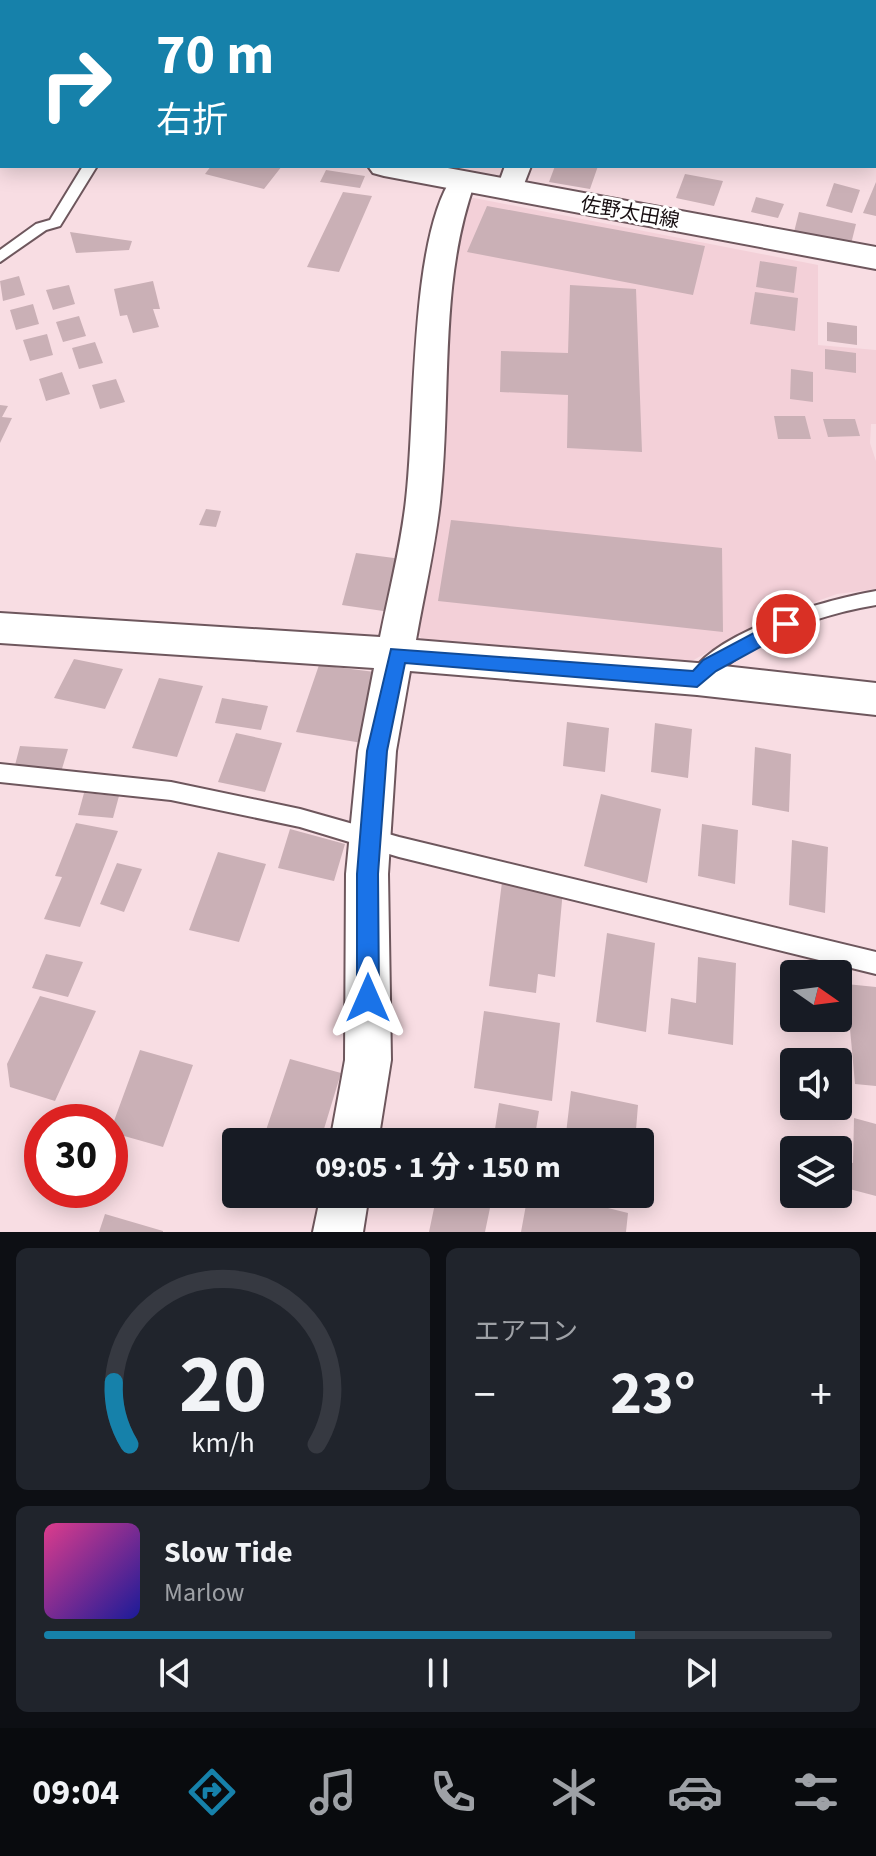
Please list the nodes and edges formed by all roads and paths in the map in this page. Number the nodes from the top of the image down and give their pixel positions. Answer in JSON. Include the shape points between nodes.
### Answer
{"nodes":[{"id":1,"x":89,"y":168,"type":"edge"},
{"id":2,"x":406,"y":168,"type":"edge"},
{"id":3,"x":513,"y":178,"type":"edge"},
{"id":4,"x":462,"y":182,"type":"junction"},
{"id":5,"x":0,"y":257,"type":"edge"},
{"id":6,"x":876,"y":258,"type":"edge"},
{"id":7,"x":876,"y":598,"type":"edge"},
{"id":8,"x":0,"y":628,"type":"edge"},
{"id":9,"x":398,"y":654,"type":"junction"},
{"id":10,"x":697,"y":679,"type":"junction"},
{"id":11,"x":876,"y":699,"type":"edge"},
{"id":12,"x":0,"y":773,"type":"edge"},
{"id":13,"x":369,"y":840,"type":"junction"},
{"id":14,"x":876,"y":963,"type":"edge"},
{"id":15,"x":356,"y":1128,"type":"edge"},
{"id":16,"x":342,"y":1208,"type":"edge"},
{"id":17,"x":338,"y":1232,"type":"edge"}],
"edges":[{"from":1,"to":5,"type":"lane","via":[[55,223]]},
{"from":2,"to":4,"type":"main road","name":"佐野太田線"},
{"from":3,"to":4,"type":"main road","name":"佐野太田線"},
{"from":3,"to":6,"type":"main road","name":"佐野太田線"},
{"from":4,"to":9,"type":"street","via":[[439,261],[423,502]]},
{"from":7,"to":10,"type":"lane","via":[[786,624],[709,665]]},
{"from":8,"to":9,"type":"street"},
{"from":9,"to":10,"type":"street"},
{"from":9,"to":13,"type":"street","via":[[377,751]]},
{"from":10,"to":11,"type":"street"},
{"from":12,"to":13,"type":"lane","via":[[171,791],[300,818]]},
{"from":13,"to":14,"type":"lane"},
{"from":13,"to":15,"type":"street","via":[[368,1060]]},
{"from":16,"to":17,"type":"street"}]}
